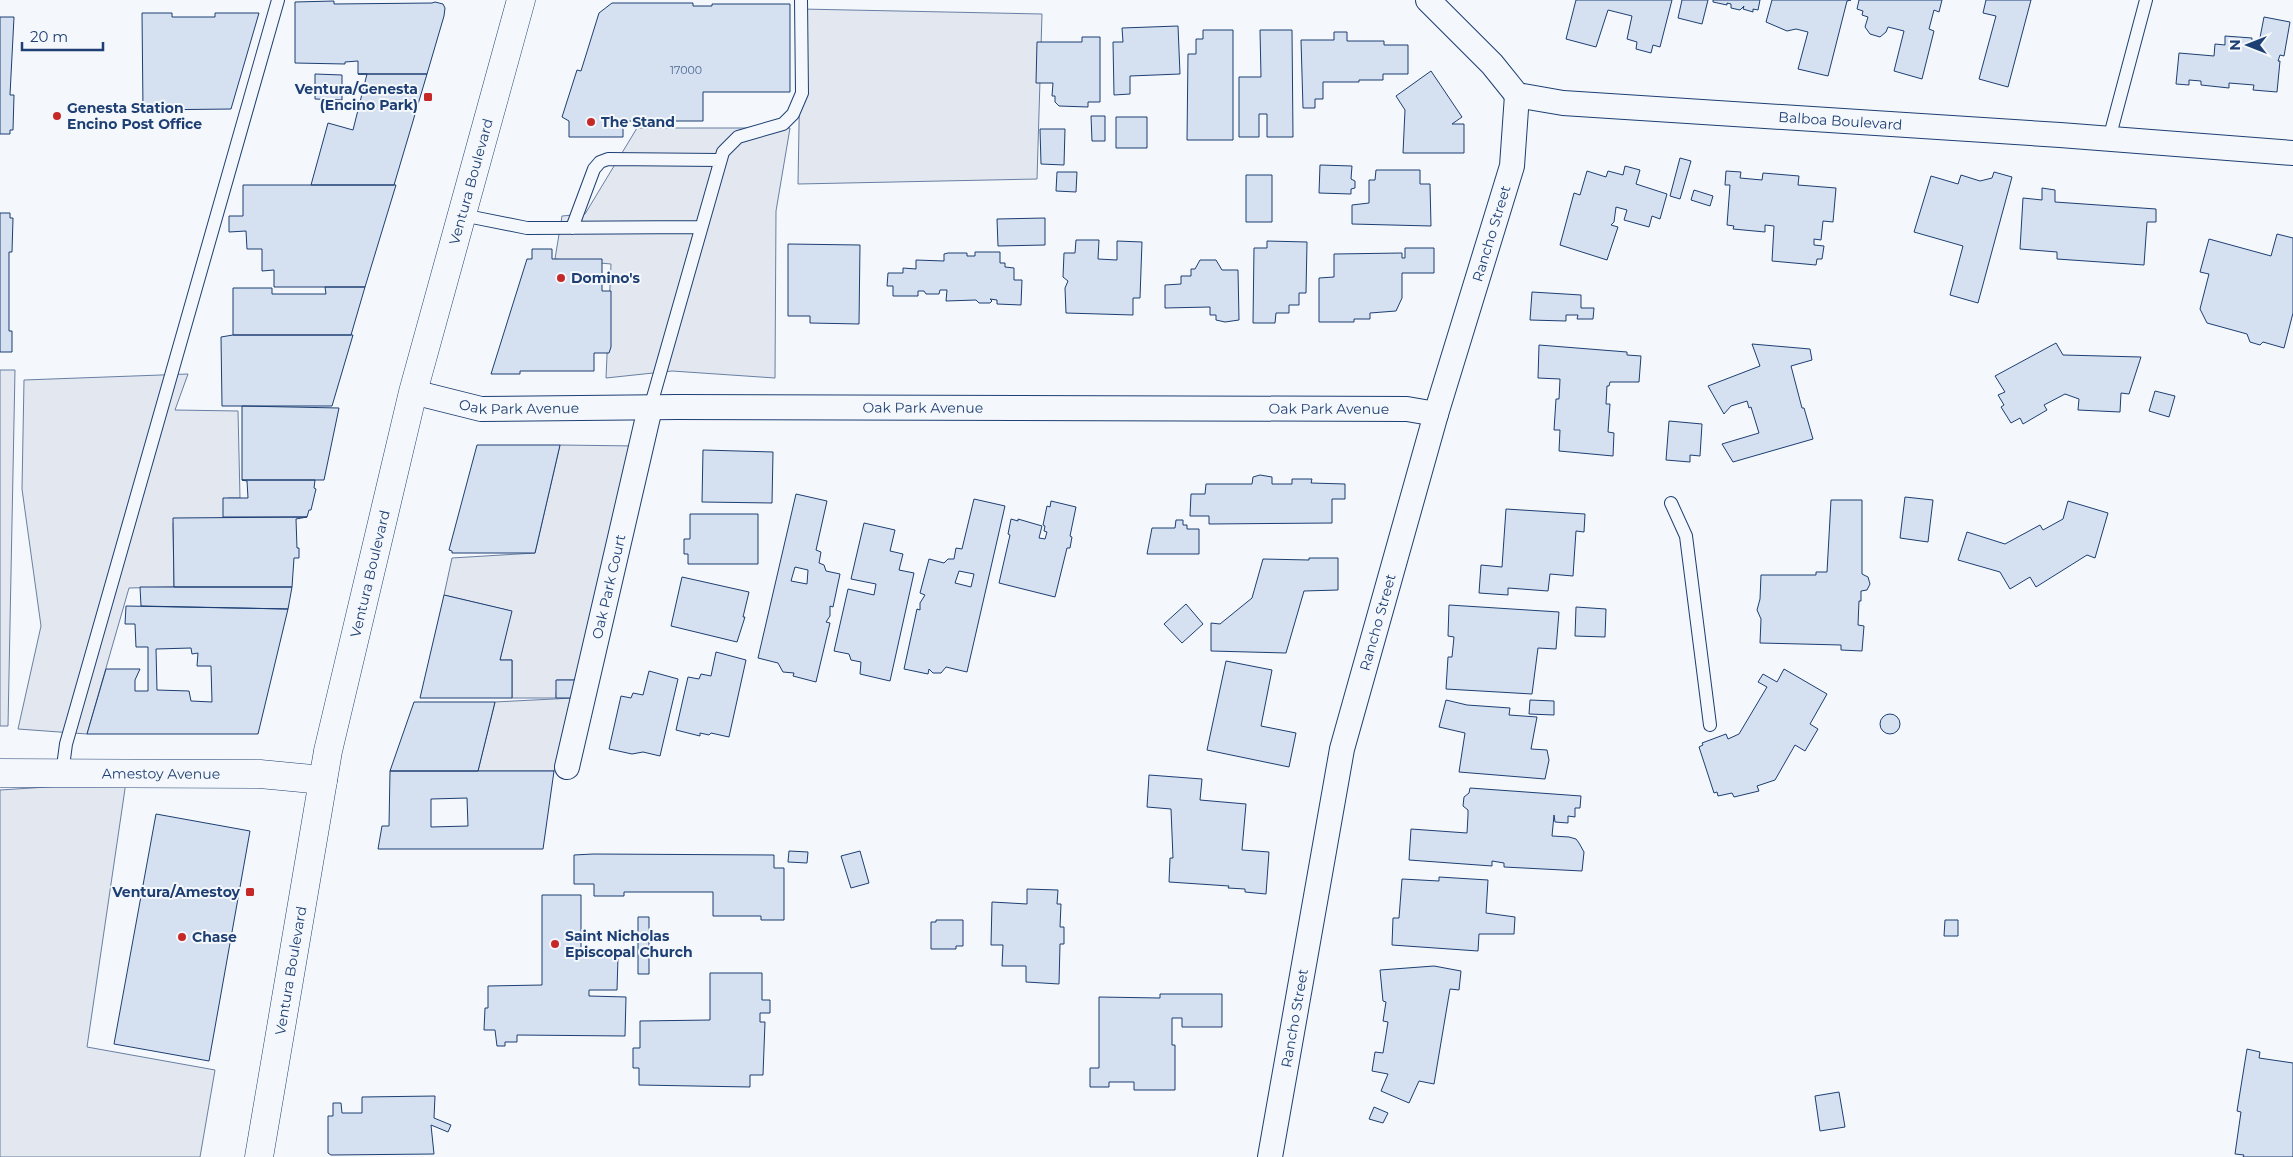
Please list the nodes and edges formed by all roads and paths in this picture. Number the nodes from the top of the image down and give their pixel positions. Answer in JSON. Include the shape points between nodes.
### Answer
{"nodes":[{"id":1,"x":278,"y":0,"type":"edge"},
{"id":2,"x":521,"y":0,"type":"edge"},
{"id":3,"x":801,"y":0,"type":"edge"},
{"id":4,"x":1428,"y":0,"type":"edge"},
{"id":5,"x":2146,"y":0,"type":"edge"},
{"id":6,"x":1517,"y":95,"type":"junction"},
{"id":7,"x":2109,"y":139,"type":"junction"},
{"id":8,"x":2293,"y":153,"type":"edge"},
{"id":9,"x":720,"y":160,"type":"junction"},
{"id":10,"x":462,"y":215,"type":"junction"},
{"id":11,"x":702,"y":227,"type":"junction"},
{"id":12,"x":572,"y":228,"type":"junction"},
{"id":13,"x":413,"y":392,"type":"junction"},
{"id":14,"x":650,"y":408,"type":"junction"},
{"id":15,"x":1436,"y":414,"type":"junction"},
{"id":16,"x":1671,"y":503,"type":"dead end"},
{"id":17,"x":1710,"y":725,"type":"dead end"},
{"id":18,"x":567,"y":766,"type":"dead end"},
{"id":19,"x":0,"y":773,"type":"edge"},
{"id":20,"x":62,"y":774,"type":"junction"},
{"id":21,"x":323,"y":780,"type":"junction"},
{"id":22,"x":261,"y":1157,"type":"edge"},
{"id":23,"x":1270,"y":1157,"type":"edge"}],
"edges":[{"from":1,"to":20,"type":"lane","via":[[66,744]]},
{"from":2,"to":10,"type":"main road","name":"Ventura Boulevard"},
{"from":3,"to":9,"type":"lane","via":[[802,93],[793,114],[783,124],[738,137],[723,152]]},
{"from":4,"to":6,"type":"street","via":[[1492,64]]},
{"from":5,"to":7,"type":"lane"},
{"from":6,"to":7,"type":"street","name":"Balboa Boulevard","via":[[1563,103]]},
{"from":6,"to":15,"type":"street","name":"Rancho Street","via":[[1512,166]]},
{"from":7,"to":8,"type":"street","name":"Balboa Boulevard"},
{"from":9,"to":11,"type":"lane"},
{"from":9,"to":12,"type":"lane","via":[[608,159],[600,162],[594,169]]},
{"from":10,"to":12,"type":"lane","via":[[527,228]]},
{"from":10,"to":13,"type":"main road","name":"Ventura Boulevard"},
{"from":11,"to":12,"type":"lane"},
{"from":11,"to":14,"type":"lane"},
{"from":13,"to":14,"type":"street","name":"Oak Park Avenue","via":[[481,409]]},
{"from":13,"to":21,"type":"main road","name":"Ventura Boulevard","via":[[342,684]]},
{"from":14,"to":15,"type":"street","name":"Oak Park Avenue","via":[[1407,409]]},
{"from":14,"to":18,"type":"street","name":"Oak Park Court"},
{"from":15,"to":23,"type":"street","name":"Rancho Street","via":[[1342,749]]},
{"from":16,"to":17,"type":"lane","via":[[1686,536]]},
{"from":19,"to":20,"type":"main road","name":"Amestoy Avenue"},
{"from":20,"to":21,"type":"main road","name":"Amestoy Avenue","via":[[251,774]]},
{"from":21,"to":22,"type":"main road","name":"Ventura Boulevard"}]}
